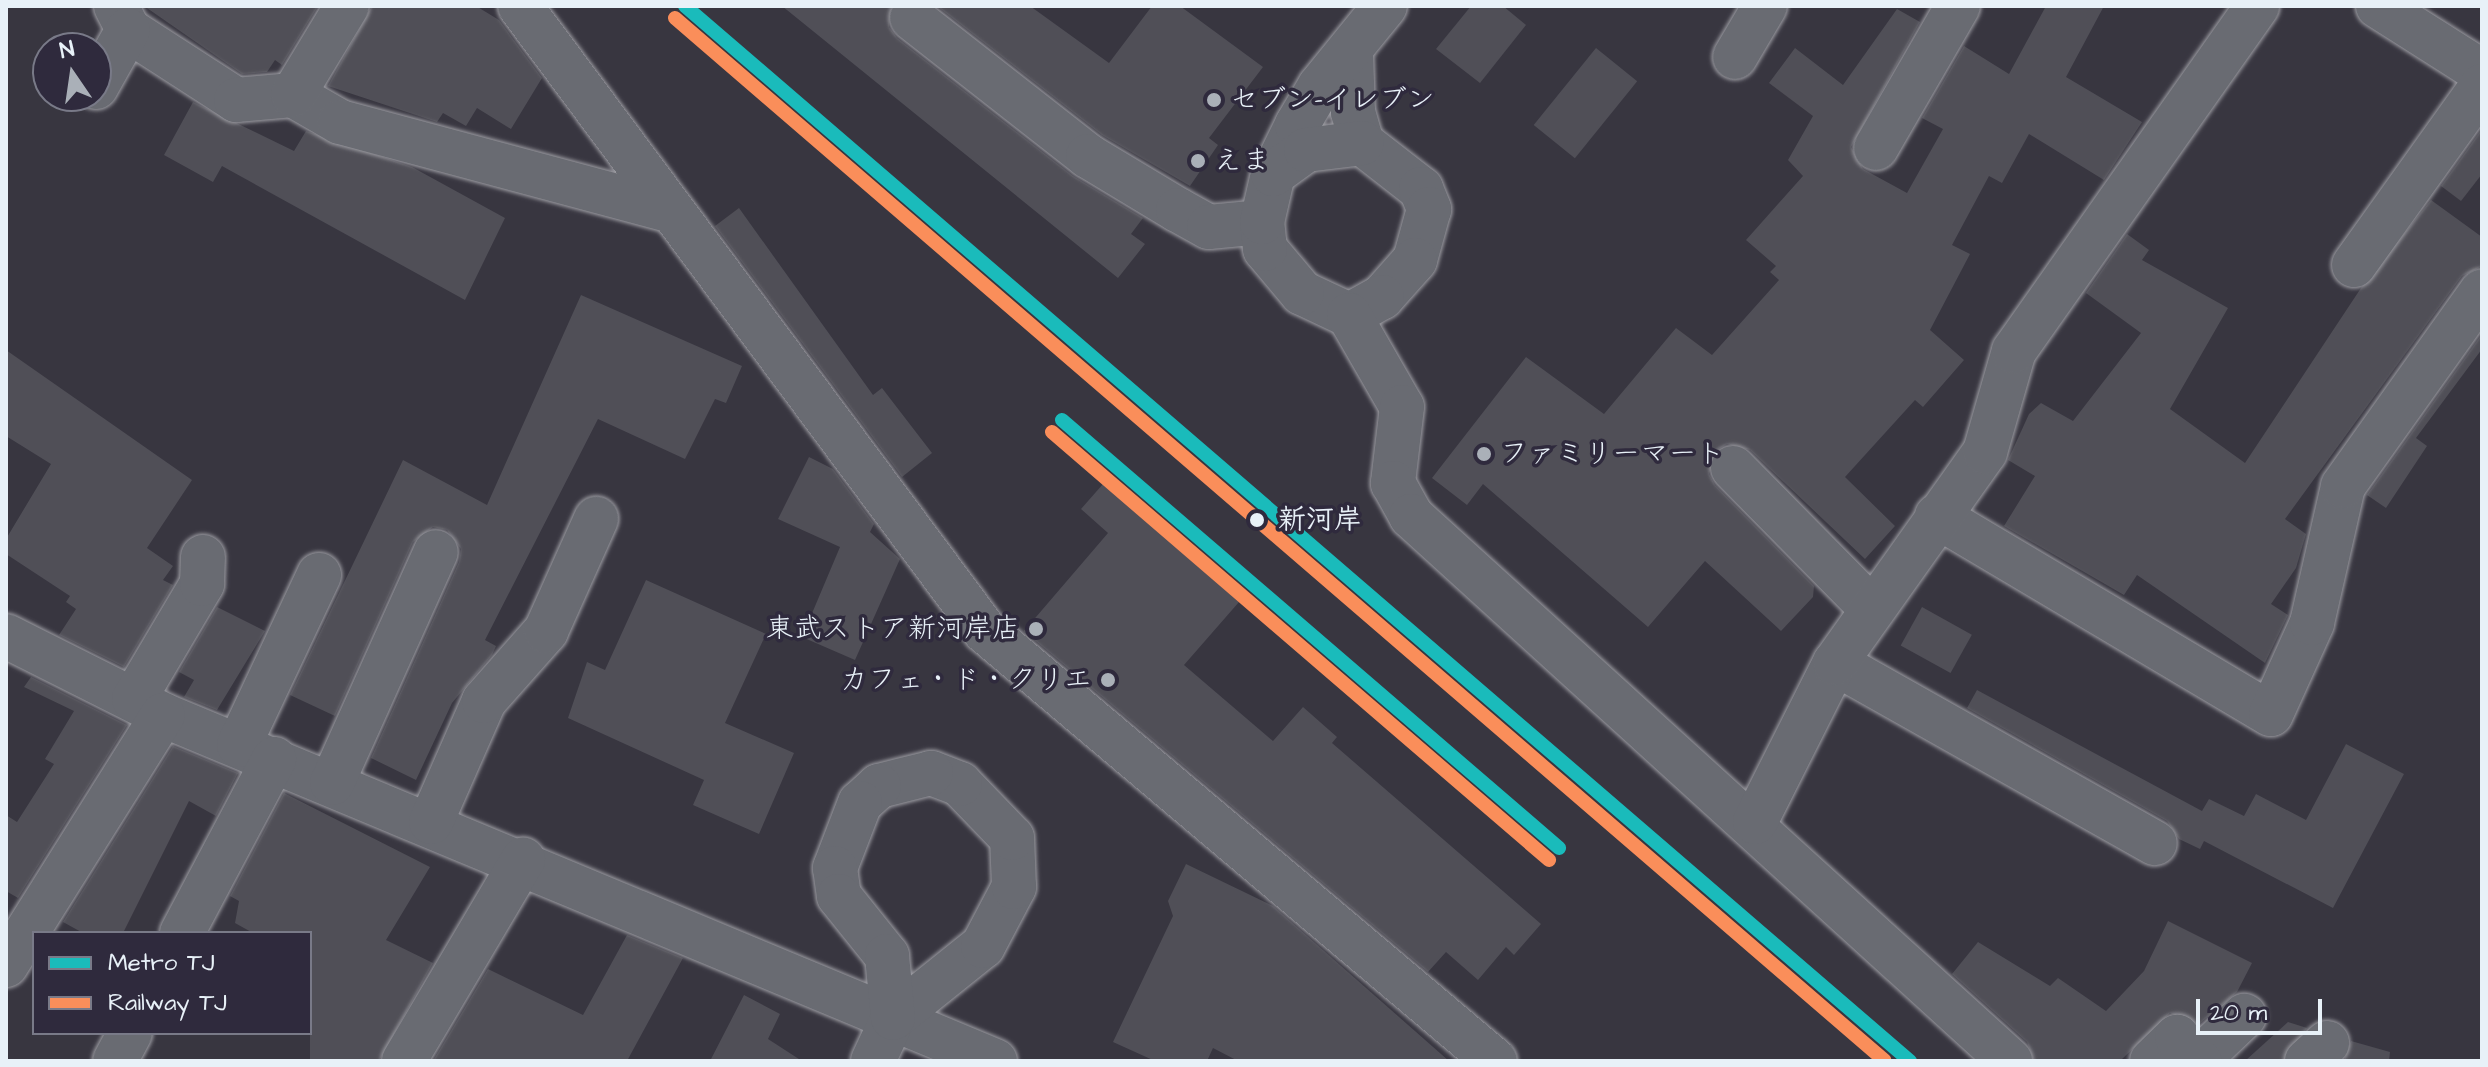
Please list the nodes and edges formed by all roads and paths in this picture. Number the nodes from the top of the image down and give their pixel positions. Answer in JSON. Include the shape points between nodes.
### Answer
{"nodes":[{"id":1,"x":347,"y":6,"type":"edge"},
{"id":2,"x":520,"y":6,"type":"edge"},
{"id":3,"x":1385,"y":6,"type":"edge"},
{"id":4,"x":1765,"y":6,"type":"edge"},
{"id":5,"x":1958,"y":6,"type":"edge"},
{"id":6,"x":2257,"y":6,"type":"edge"},
{"id":7,"x":2378,"y":6,"type":"edge"},
{"id":8,"x":122,"y":18,"type":"edge"},
{"id":9,"x":912,"y":18,"type":"dead end"},
{"id":10,"x":112,"y":43,"type":"edge"},
{"id":11,"x":1351,"y":52,"type":"junction"},
{"id":12,"x":1735,"y":57,"type":"dead end"},
{"id":13,"x":2482,"y":72,"type":"edge"},
{"id":14,"x":2482,"y":86,"type":"edge"},
{"id":15,"x":293,"y":95,"type":"junction"},
{"id":16,"x":1362,"y":143,"type":"junction"},
{"id":17,"x":1876,"y":148,"type":"dead end"},
{"id":18,"x":1273,"y":174,"type":"junction"},
{"id":19,"x":671,"y":211,"type":"junction"},
{"id":20,"x":1262,"y":222,"type":"junction"},
{"id":21,"x":2354,"y":265,"type":"dead end"},
{"id":22,"x":2482,"y":291,"type":"edge"},
{"id":23,"x":1349,"y":315,"type":"junction"},
{"id":24,"x":1733,"y":468,"type":"dead end"},
{"id":25,"x":1937,"y":516,"type":"junction"},
{"id":26,"x":596,"y":519,"type":"dead end"},
{"id":27,"x":436,"y":552,"type":"dead end"},
{"id":28,"x":203,"y":557,"type":"dead end"},
{"id":29,"x":319,"y":575,"type":"dead end"},
{"id":30,"x":1872,"y":609,"type":"junction"},
{"id":31,"x":6,"y":636,"type":"edge"},
{"id":32,"x":1835,"y":663,"type":"junction"},
{"id":33,"x":149,"y":707,"type":"junction"},
{"id":34,"x":256,"y":752,"type":"junction"},
{"id":35,"x":332,"y":783,"type":"junction"},
{"id":36,"x":431,"y":822,"type":"junction"},
{"id":37,"x":1755,"y":822,"type":"junction"},
{"id":38,"x":2155,"y":843,"type":"dead end"},
{"id":39,"x":523,"y":860,"type":"junction"},
{"id":40,"x":183,"y":931,"type":"edge"},
{"id":41,"x":6,"y":965,"type":"edge"},
{"id":42,"x":2244,"y":1016,"type":"dead end"},
{"id":43,"x":893,"y":1018,"type":"junction"},
{"id":44,"x":129,"y":1035,"type":"edge"},
{"id":45,"x":2199,"y":1060,"type":"edge"},
{"id":46,"x":115,"y":1061,"type":"edge"},
{"id":47,"x":404,"y":1061,"type":"edge"},
{"id":48,"x":873,"y":1061,"type":"edge"},
{"id":49,"x":995,"y":1061,"type":"edge"},
{"id":50,"x":1495,"y":1061,"type":"edge"},
{"id":51,"x":2010,"y":1061,"type":"edge"},
{"id":52,"x":2152,"y":1061,"type":"edge"}],
"edges":[{"from":1,"to":15,"type":"street"},
{"from":2,"to":19,"type":"street"},
{"from":3,"to":11,"type":"street"},
{"from":4,"to":12,"type":"street"},
{"from":5,"to":17,"type":"street"},
{"from":6,"to":25,"type":"street","via":[[2014,351],[1985,452]]},
{"from":7,"to":13,"type":"street"},
{"from":8,"to":10,"type":"street"},
{"from":8,"to":15,"type":"street","via":[[236,100]]},
{"from":9,"to":20,"type":"street","via":[[1088,156],[1189,216],[1209,227]]},
{"from":11,"to":16,"type":"street","via":[[1353,112]]},
{"from":11,"to":18,"type":"street","via":[[1320,86]]},
{"from":14,"to":21,"type":"street"},
{"from":15,"to":19,"type":"street","via":[[340,122]]},
{"from":16,"to":18,"type":"street","via":[[1306,150]]},
{"from":16,"to":23,"type":"street","via":[[1421,189],[1429,209],[1415,260],[1382,297]]},
{"from":18,"to":20,"type":"street"},
{"from":19,"to":50,"type":"street","via":[[985,631]]},
{"from":20,"to":23,"type":"street","via":[[1265,249],[1302,293]]},
{"from":22,"to":25,"type":"street","via":[[2343,486],[2312,623],[2271,714]]},
{"from":23,"to":37,"type":"street","via":[[1402,407],[1393,483],[1401,503]]},
{"from":24,"to":30,"type":"street"},
{"from":25,"to":30,"type":"street"},
{"from":26,"to":36,"type":"street","via":[[546,631],[484,701]]},
{"from":27,"to":35,"type":"street"},
{"from":28,"to":33,"type":"street","via":[[202,584]]},
{"from":29,"to":34,"type":"street"},
{"from":30,"to":32,"type":"street"},
{"from":31,"to":33,"type":"street"},
{"from":32,"to":37,"type":"street"},
{"from":32,"to":38,"type":"street"},
{"from":33,"to":34,"type":"street"},
{"from":33,"to":41,"type":"street"},
{"from":34,"to":35,"type":"street"},
{"from":34,"to":40,"type":"street"},
{"from":35,"to":36,"type":"street"},
{"from":36,"to":39,"type":"street"},
{"from":37,"to":51,"type":"street"},
{"from":39,"to":43,"type":"street"},
{"from":39,"to":47,"type":"street"},
{"from":42,"to":45,"type":"street"},
{"from":43,"to":43,"type":"street","via":[[887,956],[839,896],[835,868],[860,803],[879,786],[931,773],[960,784],[993,812],[1012,838],[1018,864],[1014,887],[983,946]]},
{"from":43,"to":48,"type":"street"},
{"from":43,"to":49,"type":"street"},
{"from":44,"to":46,"type":"street"},
{"from":45,"to":52,"type":"street","via":[[2177,1037]]}]}
